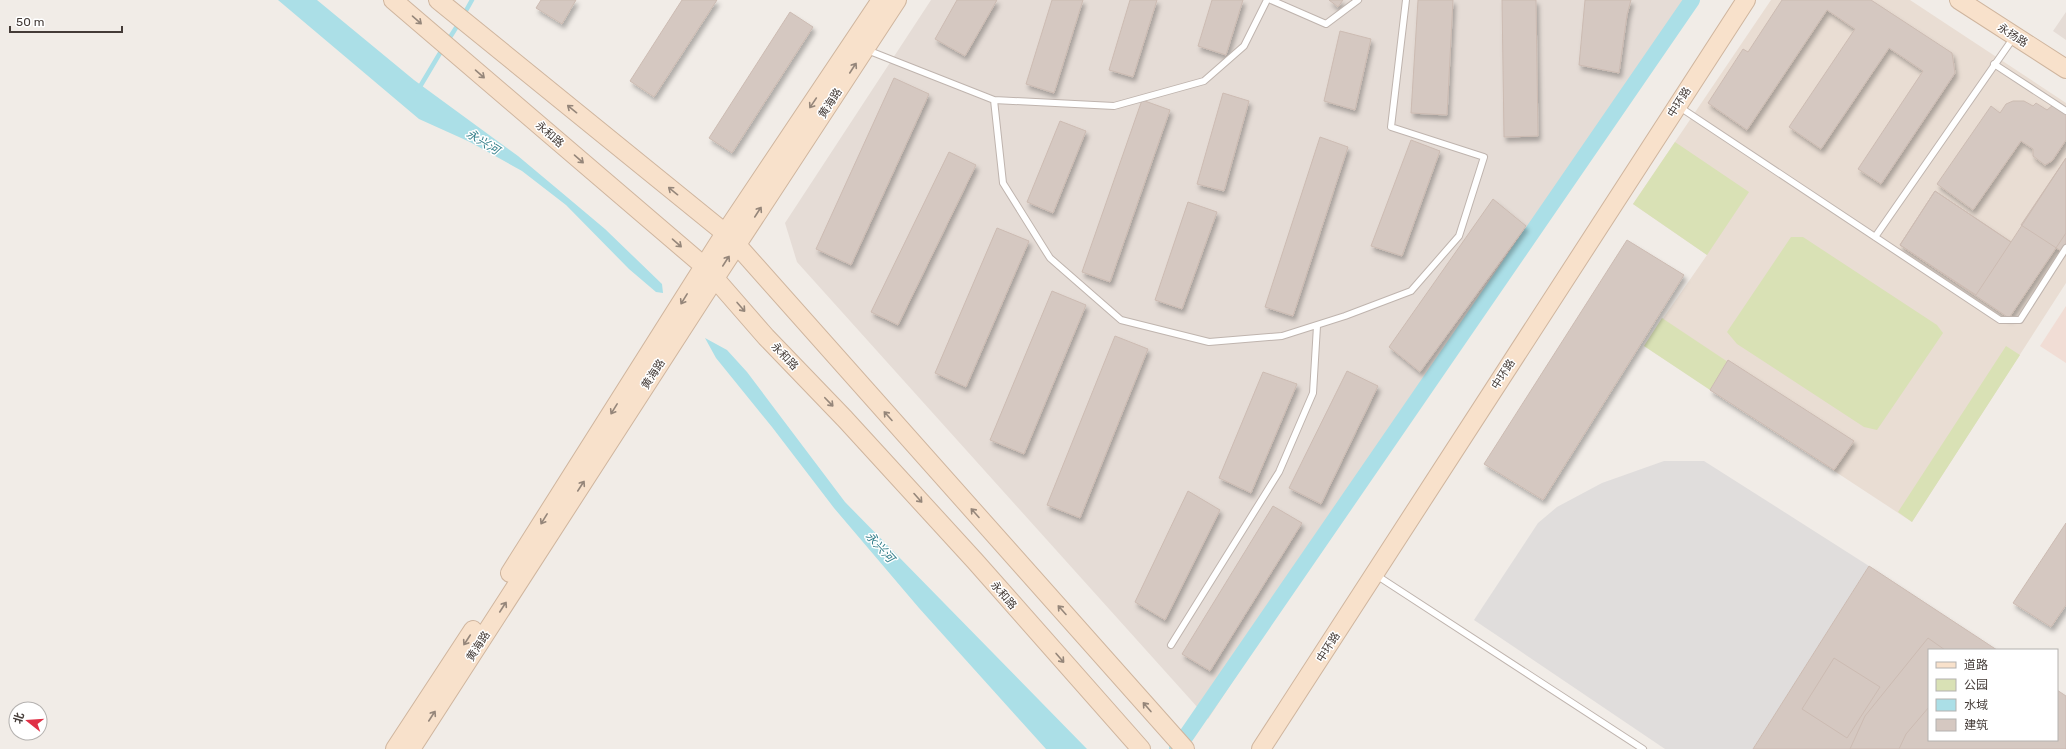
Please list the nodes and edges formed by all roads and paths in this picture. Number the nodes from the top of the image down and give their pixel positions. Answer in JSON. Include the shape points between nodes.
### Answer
{"nodes":[{"id":1,"x":393,"y":0,"type":"edge"},
{"id":2,"x":438,"y":0,"type":"edge"},
{"id":3,"x":881,"y":0,"type":"edge"},
{"id":4,"x":898,"y":0,"type":"edge"},
{"id":5,"x":1267,"y":0,"type":"edge"},
{"id":6,"x":1271,"y":0,"type":"edge"},
{"id":7,"x":1358,"y":0,"type":"edge"},
{"id":8,"x":1406,"y":0,"type":"edge"},
{"id":9,"x":1746,"y":0,"type":"edge"},
{"id":10,"x":1959,"y":0,"type":"edge"},
{"id":11,"x":2015,"y":36,"type":"junction"},
{"id":12,"x":860,"y":45,"type":"junction"},
{"id":13,"x":1994,"y":64,"type":"junction"},
{"id":14,"x":2066,"y":69,"type":"edge"},
{"id":15,"x":994,"y":100,"type":"junction"},
{"id":16,"x":1677,"y":105,"type":"junction"},
{"id":17,"x":2066,"y":111,"type":"edge"},
{"id":18,"x":1874,"y":237,"type":"junction"},
{"id":19,"x":731,"y":239,"type":"junction"},
{"id":20,"x":2066,"y":248,"type":"edge"},
{"id":21,"x":710,"y":272,"type":"junction"},
{"id":22,"x":1317,"y":326,"type":"junction"},
{"id":23,"x":1375,"y":574,"type":"junction"},
{"id":24,"x":1171,"y":645,"type":"dead end"},
{"id":25,"x":1179,"y":743,"type":"edge"},
{"id":26,"x":395,"y":749,"type":"edge"},
{"id":27,"x":411,"y":749,"type":"edge"},
{"id":28,"x":1141,"y":749,"type":"edge"},
{"id":29,"x":1261,"y":749,"type":"edge"},
{"id":30,"x":1643,"y":749,"type":"edge"}],
"edges":[{"from":1,"to":21,"type":"main road","name":"永和路","one_way":true},
{"from":19,"to":2,"type":"main road","one_way":true},
{"from":3,"to":12,"type":"main road","name":"黄海路"},
{"from":4,"to":12,"type":"main road","name":"黄海路"},
{"from":5,"to":15,"type":"lane","via":[[1244,46],[1204,81],[1114,106]]},
{"from":6,"to":7,"type":"lane","via":[[1326,24]]},
{"from":8,"to":22,"type":"lane","via":[[1391,127],[1484,157],[1459,236],[1411,291]]},
{"from":9,"to":16,"type":"main road","name":"中环路"},
{"from":10,"to":11,"type":"main road","name":"永扬路"},
{"from":11,"to":13,"type":"lane"},
{"from":11,"to":14,"type":"main road","name":"永扬路"},
{"from":12,"to":15,"type":"lane"},
{"from":12,"to":19,"type":"main road","name":"黄海路"},
{"from":13,"to":17,"type":"lane"},
{"from":13,"to":18,"type":"lane"},
{"from":15,"to":22,"type":"lane","via":[[1003,183],[1050,258],[1121,320],[1209,342],[1282,336]]},
{"from":16,"to":18,"type":"lane"},
{"from":16,"to":23,"type":"main road","name":"中环路"},
{"from":18,"to":20,"type":"lane","via":[[2000,320],[2020,320]]},
{"from":19,"to":21,"type":"main road","name":"黄海路"},
{"from":25,"to":19,"type":"main road","one_way":true},
{"from":21,"to":26,"type":"main road","name":"黄海路","one_way":true},
{"from":27,"to":21,"type":"main road","name":"黄海路","one_way":true},
{"from":21,"to":28,"type":"main road","name":"永和路","one_way":true,"via":[[766,337],[975,561]]},
{"from":22,"to":24,"type":"lane","via":[[1313,393],[1279,472]]},
{"from":23,"to":29,"type":"main road","name":"中环路"},
{"from":23,"to":30,"type":"lane"}]}
